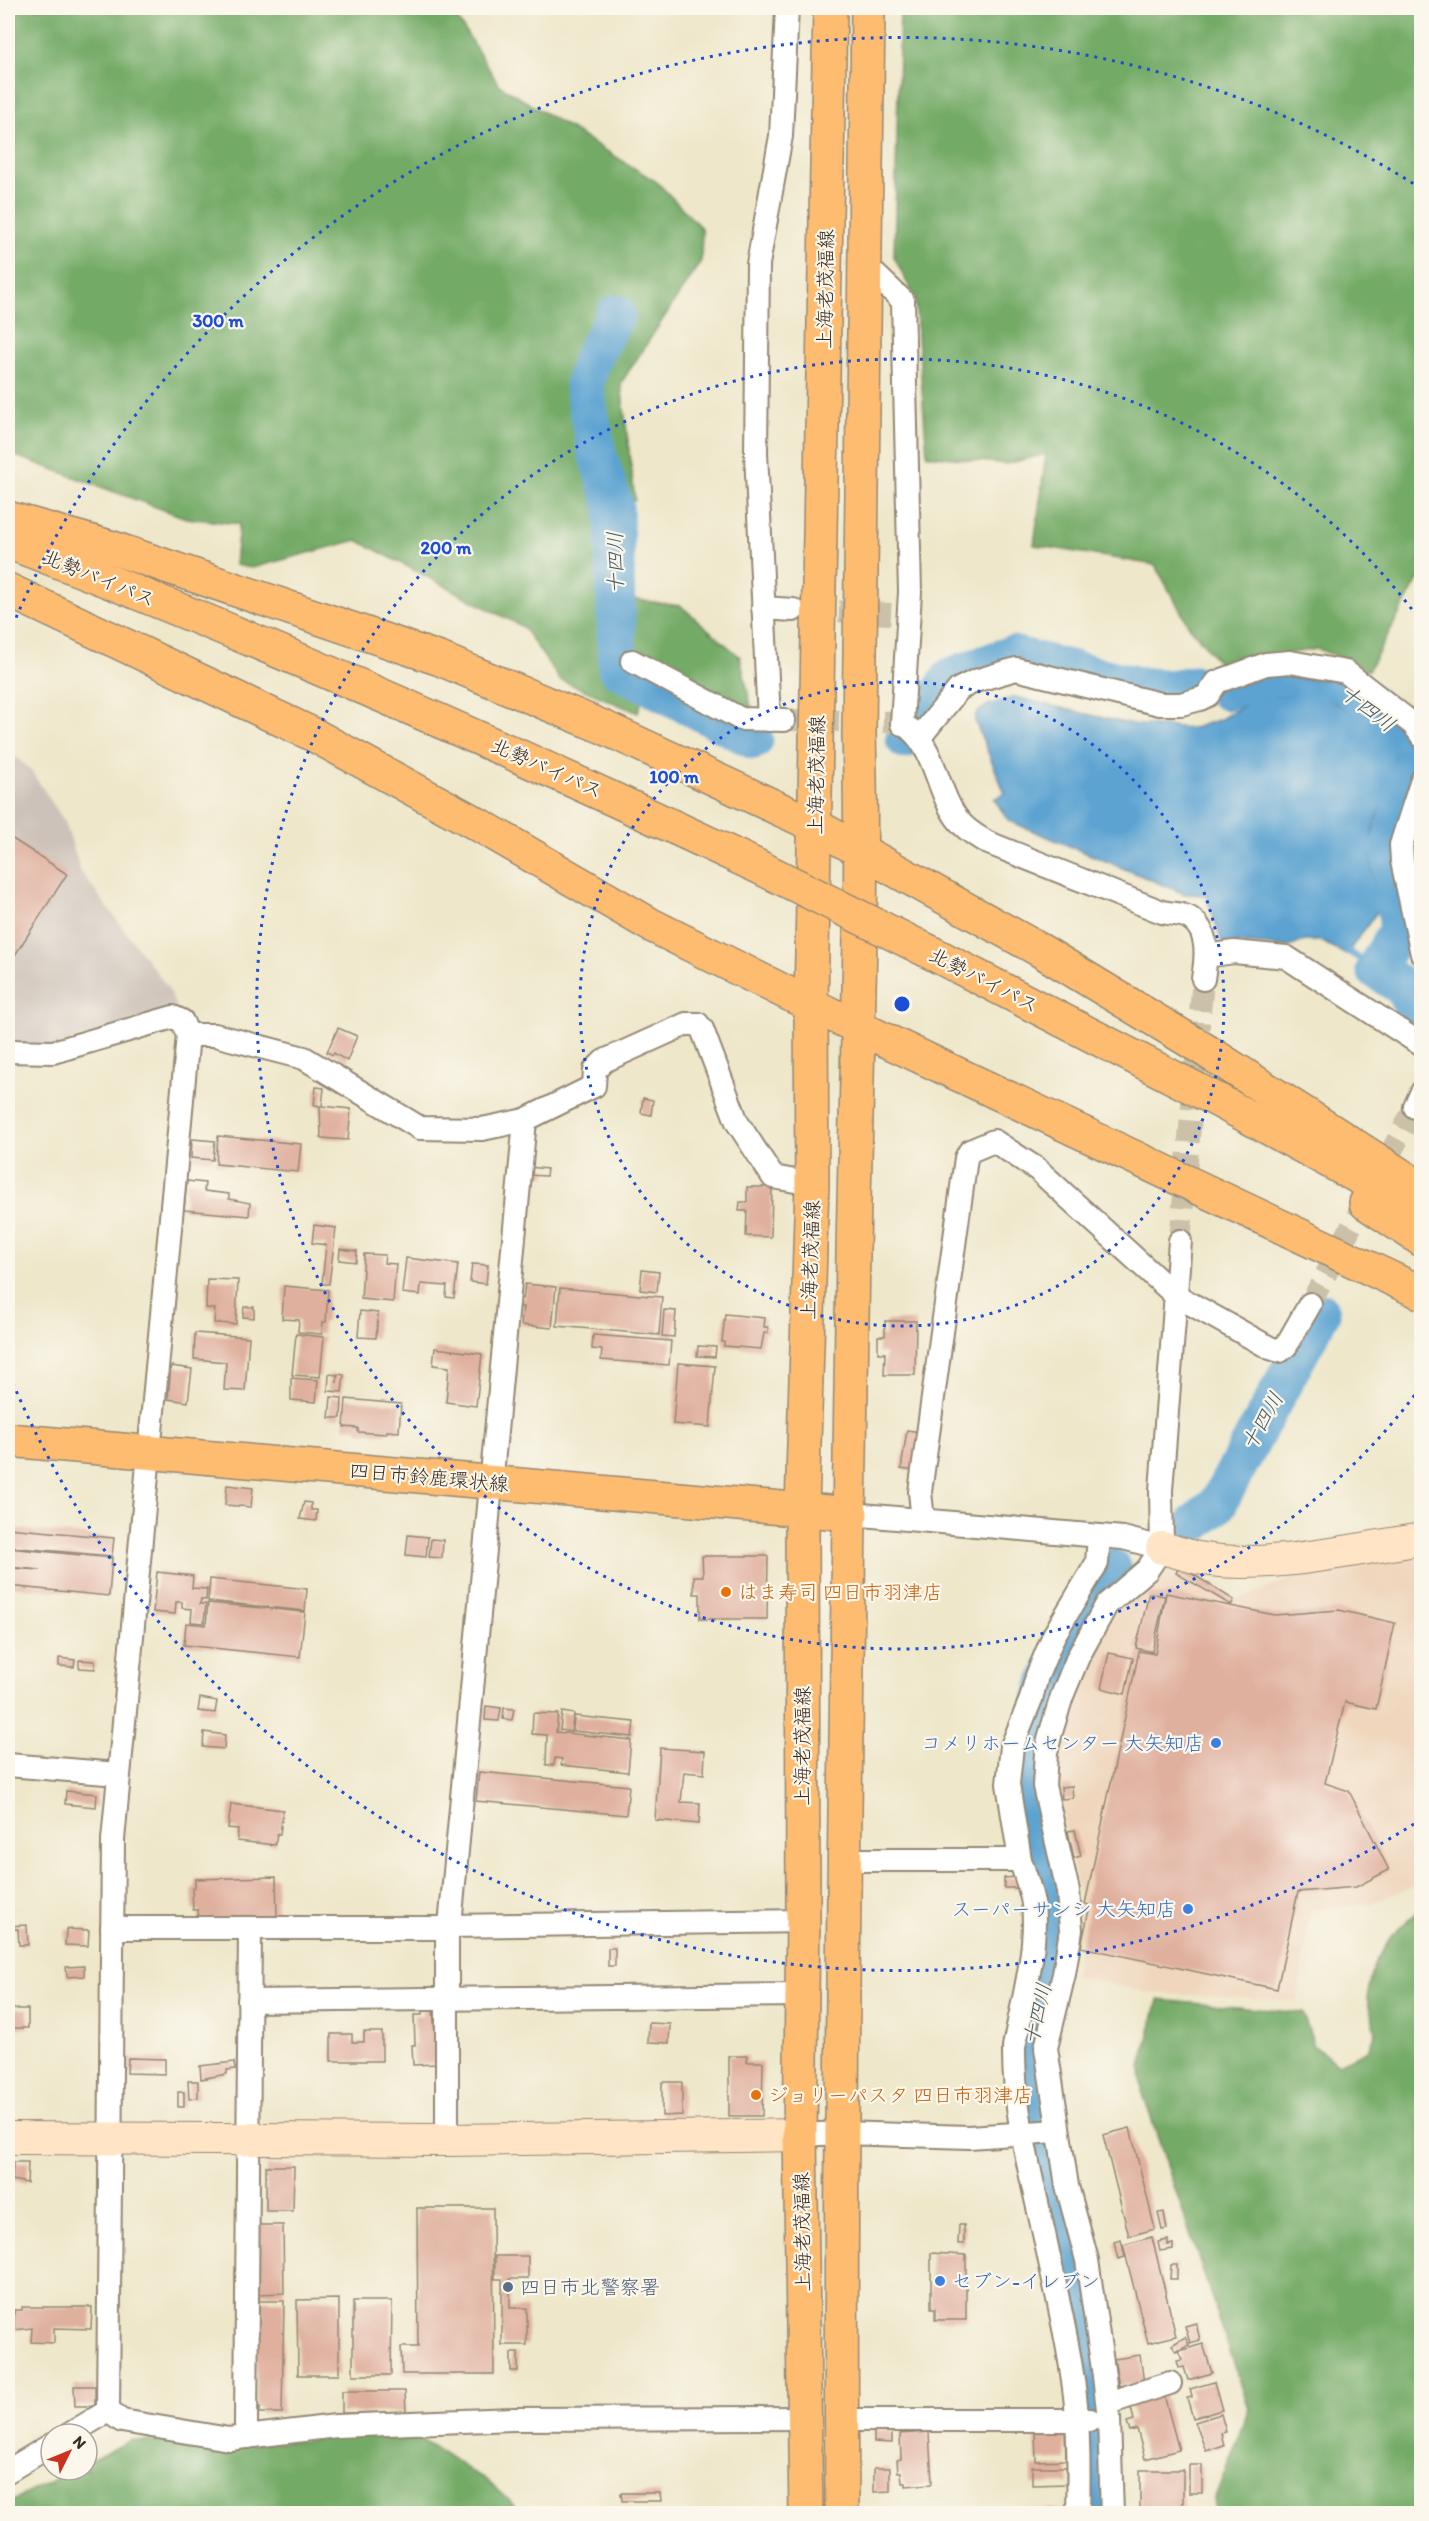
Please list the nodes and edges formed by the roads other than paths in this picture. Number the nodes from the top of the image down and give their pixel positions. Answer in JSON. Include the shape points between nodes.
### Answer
{"nodes":[{"id":1,"x":787,"y":8,"type":"edge"},
{"id":2,"x":830,"y":8,"type":"edge"},
{"id":3,"x":868,"y":8,"type":"edge"},
{"id":4,"x":865,"y":265,"type":"junction"},
{"id":5,"x":8,"y":518,"type":"edge"},
{"id":6,"x":8,"y":542,"type":"edge"},
{"id":7,"x":8,"y":590,"type":"edge"},
{"id":8,"x":763,"y":608,"type":"junction"},
{"id":9,"x":793,"y":610,"type":"tunnel mouth"},
{"id":10,"x":632,"y":661,"type":"dead end"},
{"id":11,"x":908,"y":729,"type":"junction"},
{"id":12,"x":1422,"y":736,"type":"edge"},
{"id":13,"x":1422,"y":780,"type":"edge"},
{"id":14,"x":814,"y":825,"type":"junction"},
{"id":15,"x":862,"y":852,"type":"junction"},
{"id":16,"x":1422,"y":954,"type":"edge"},
{"id":17,"x":1206,"y":956,"type":"junction"},
{"id":18,"x":1203,"y":979,"type":"tunnel mouth"},
{"id":19,"x":811,"y":1005,"type":"junction"},
{"id":20,"x":1072,"y":1025,"type":"junction"},
{"id":21,"x":857,"y":1028,"type":"junction"},
{"id":22,"x":188,"y":1035,"type":"junction"},
{"id":23,"x":1422,"y":1045,"type":"edge"},
{"id":24,"x":8,"y":1051,"type":"edge"},
{"id":25,"x":525,"y":1120,"type":"junction"},
{"id":26,"x":812,"y":1184,"type":"junction"},
{"id":27,"x":1422,"y":1189,"type":"edge"},
{"id":28,"x":1422,"y":1212,"type":"edge"},
{"id":29,"x":1422,"y":1240,"type":"edge"},
{"id":30,"x":1180,"y":1241,"type":"tunnel mouth"},
{"id":31,"x":1422,"y":1293,"type":"edge"},
{"id":32,"x":1175,"y":1295,"type":"junction"},
{"id":33,"x":1310,"y":1304,"type":"tunnel mouth"},
{"id":34,"x":8,"y":1440,"type":"edge"},
{"id":35,"x":150,"y":1454,"type":"junction"},
{"id":36,"x":492,"y":1483,"type":"junction"},
{"id":37,"x":802,"y":1509,"type":"junction"},
{"id":38,"x":851,"y":1514,"type":"junction"},
{"id":39,"x":923,"y":1520,"type":"junction"},
{"id":40,"x":1099,"y":1536,"type":"junction"},
{"id":41,"x":1422,"y":1539,"type":"edge"},
{"id":42,"x":1162,"y":1548,"type":"junction"},
{"id":43,"x":1036,"y":1729,"type":"junction"},
{"id":44,"x":8,"y":1765,"type":"edge"},
{"id":45,"x":118,"y":1774,"type":"junction"},
{"id":46,"x":845,"y":1860,"type":"junction"},
{"id":47,"x":1020,"y":1860,"type":"junction"},
{"id":48,"x":802,"y":1921,"type":"junction"},
{"id":49,"x":448,"y":1927,"type":"junction"},
{"id":50,"x":112,"y":1928,"type":"junction"},
{"id":51,"x":250,"y":1928,"type":"junction"},
{"id":52,"x":1036,"y":1943,"type":"dead end"},
{"id":53,"x":1064,"y":1949,"type":"junction"},
{"id":54,"x":800,"y":1995,"type":"junction"},
{"id":55,"x":447,"y":1998,"type":"junction"},
{"id":56,"x":249,"y":2001,"type":"junction"},
{"id":57,"x":1056,"y":2131,"type":"junction"},
{"id":58,"x":841,"y":2133,"type":"junction"},
{"id":59,"x":1025,"y":2133,"type":"junction"},
{"id":60,"x":800,"y":2134,"type":"junction"},
{"id":61,"x":8,"y":2139,"type":"edge"},
{"id":62,"x":110,"y":2140,"type":"junction"},
{"id":63,"x":248,"y":2140,"type":"junction"},
{"id":64,"x":447,"y":2140,"type":"junction"},
{"id":65,"x":1170,"y":2383,"type":"dead end"},
{"id":66,"x":108,"y":2411,"type":"junction"},
{"id":67,"x":1096,"y":2416,"type":"junction"},
{"id":68,"x":806,"y":2418,"type":"junction"},
{"id":69,"x":842,"y":2420,"type":"junction"},
{"id":70,"x":90,"y":2422,"type":"edge"},
{"id":71,"x":248,"y":2437,"type":"junction"},
{"id":72,"x":39,"y":2452,"type":"edge"},
{"id":73,"x":8,"y":2471,"type":"edge"},
{"id":74,"x":806,"y":2514,"type":"edge"},
{"id":75,"x":842,"y":2514,"type":"edge"},
{"id":76,"x":1078,"y":2514,"type":"edge"},
{"id":77,"x":1112,"y":2514,"type":"edge"}],
"edges":[{"from":1,"to":8,"type":"street","via":[[781,136],[758,264],[756,453]]},
{"from":2,"to":14,"type":"main road","name":"上海老茂福線"},
{"from":3,"to":4,"type":"main road","name":"上海老茂福線"},
{"from":4,"to":11,"type":"street","via":[[903,301],[900,614]]},
{"from":4,"to":15,"type":"main road","name":"上海老茂福線","via":[[859,734]]},
{"from":5,"to":14,"type":"main road","via":[[110,547],[440,659],[603,727]]},
{"from":6,"to":20,"type":"main road","name":"北勢バイパス","bridge":true,"via":[[435,718],[602,793],[757,866]]},
{"from":7,"to":19,"type":"main road","via":[[312,734],[651,925]]},
{"from":8,"to":9,"type":"street"},
{"from":8,"to":10,"type":"street","via":[[777,720],[741,719]]},
{"from":11,"to":12,"type":"street","via":[[959,688],[1016,669],[1171,704],[1200,699],[1217,682],[1256,668],[1290,662],[1333,668],[1351,675],[1414,725]]},
{"from":11,"to":17,"type":"street","via":[[953,812],[966,828],[986,842],[1162,912],[1191,918],[1202,932]]},
{"from":13,"to":16,"type":"street","via":[[1401,845]]},
{"from":14,"to":15,"type":"main road"},
{"from":14,"to":19,"type":"main road","name":"上海老茂福線"},
{"from":15,"to":21,"type":"main road","name":"上海老茂福線"},
{"from":15,"to":27,"type":"main road","via":[[1038,949]]},
{"from":17,"to":18,"type":"street"},
{"from":17,"to":23,"type":"street","via":[[1234,952],[1286,957]]},
{"from":19,"to":21,"type":"main road"},
{"from":19,"to":26,"type":"main road","name":"上海老茂福線"},
{"from":20,"to":28,"type":"main road","name":"北勢バイパス"},
{"from":20,"to":29,"type":"main road","name":"北勢バイパス"},
{"from":21,"to":31,"type":"main road"},
{"from":21,"to":38,"type":"main road","name":"上海老茂福線"},
{"from":22,"to":24,"type":"street","via":[[182,1021],[173,1017],[52,1052]]},
{"from":22,"to":25,"type":"street","via":[[215,1035],[304,1058],[420,1128],[482,1129]]},
{"from":22,"to":35,"type":"street"},
{"from":25,"to":26,"type":"street","via":[[594,1086],[595,1070],[604,1061],[686,1024],[698,1024],[737,1122],[773,1177]]},
{"from":25,"to":36,"type":"street"},
{"from":26,"to":37,"type":"main road","name":"上海老茂福線"},
{"from":30,"to":32,"type":"street"},
{"from":32,"to":33,"type":"street","via":[[1280,1351]]},
{"from":32,"to":39,"type":"street","via":[[1037,1169],[994,1141],[970,1151],[920,1492]]},
{"from":32,"to":42,"type":"street","via":[[1161,1490]]},
{"from":34,"to":35,"type":"main road","name":"四日市鈴鹿環状線"},
{"from":35,"to":36,"type":"main road","name":"四日市鈴鹿環状線"},
{"from":35,"to":45,"type":"street"},
{"from":36,"to":37,"type":"main road","name":"四日市鈴鹿環状線"},
{"from":36,"to":49,"type":"street"},
{"from":37,"to":38,"type":"main road","name":"四日市鈴鹿環状線"},
{"from":37,"to":48,"type":"main road","name":"上海老茂福線"},
{"from":38,"to":39,"type":"street"},
{"from":38,"to":46,"type":"main road","name":"上海老茂福線"},
{"from":39,"to":40,"type":"street"},
{"from":40,"to":42,"type":"street"},
{"from":40,"to":43,"type":"street","via":[[1097,1563],[1054,1635],[1036,1676]]},
{"from":41,"to":42,"type":"street","via":[[1285,1559],[1241,1561],[1199,1558]]},
{"from":42,"to":43,"type":"street","via":[[1148,1570],[1107,1604],[1062,1696]]},
{"from":43,"to":47,"type":"street","via":[[1012,1746],[1008,1784]]},
{"from":43,"to":53,"type":"street","via":[[1046,1752],[1044,1786],[1071,1908]]},
{"from":44,"to":45,"type":"street"},
{"from":45,"to":50,"type":"street"},
{"from":46,"to":47,"type":"street"},
{"from":46,"to":58,"type":"main road","name":"上海老茂福線"},
{"from":47,"to":59,"type":"street","via":[[1033,1903],[1033,1943],[1014,2047]]},
{"from":48,"to":49,"type":"street"},
{"from":48,"to":54,"type":"main road","name":"上海老茂福線"},
{"from":49,"to":51,"type":"street"},
{"from":49,"to":55,"type":"street"},
{"from":50,"to":51,"type":"street"},
{"from":50,"to":62,"type":"street"},
{"from":51,"to":56,"type":"street"},
{"from":52,"to":53,"type":"street"},
{"from":53,"to":57,"type":"street","via":[[1046,2048]]},
{"from":54,"to":55,"type":"street"},
{"from":54,"to":60,"type":"main road","name":"上海老茂福線"},
{"from":55,"to":56,"type":"street"},
{"from":55,"to":64,"type":"street"},
{"from":56,"to":63,"type":"street"},
{"from":57,"to":59,"type":"street"},
{"from":57,"to":67,"type":"street","via":[[1087,2260]]},
{"from":58,"to":59,"type":"street","via":[[969,2137]]},
{"from":58,"to":60,"type":"street"},
{"from":58,"to":69,"type":"main road","name":"上海老茂福線"},
{"from":59,"to":67,"type":"street","via":[[1055,2287]]},
{"from":60,"to":64,"type":"street"},
{"from":60,"to":68,"type":"main road","name":"上海老茂福線"},
{"from":61,"to":62,"type":"street"},
{"from":62,"to":63,"type":"street"},
{"from":62,"to":66,"type":"street"},
{"from":63,"to":64,"type":"street"},
{"from":63,"to":71,"type":"street"},
{"from":65,"to":67,"type":"street"},
{"from":66,"to":70,"type":"street"},
{"from":66,"to":71,"type":"street","via":[[122,2421],[229,2439]]},
{"from":67,"to":69,"type":"street"},
{"from":67,"to":76,"type":"street"},
{"from":67,"to":77,"type":"street"},
{"from":68,"to":71,"type":"street","via":[[513,2419],[336,2426]]},
{"from":68,"to":74,"type":"main road","name":"上海老茂福線"},
{"from":69,"to":75,"type":"main road","name":"上海老茂福線"},
{"from":72,"to":73,"type":"street"}]}
